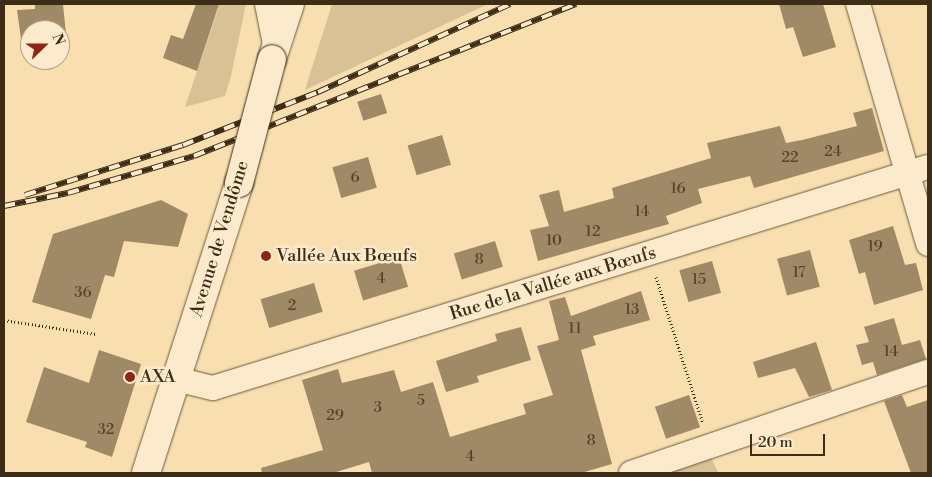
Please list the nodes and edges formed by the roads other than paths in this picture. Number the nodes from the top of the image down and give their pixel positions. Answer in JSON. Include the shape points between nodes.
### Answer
{"nodes":[{"id":1,"x":266,"y":4,"type":"edge"},
{"id":2,"x":290,"y":4,"type":"edge"},
{"id":3,"x":858,"y":4,"type":"edge"},
{"id":4,"x":274,"y":54,"type":"junction"},
{"id":5,"x":928,"y":167,"type":"edge"},
{"id":6,"x":906,"y":174,"type":"junction"},
{"id":7,"x":928,"y":244,"type":"edge"},
{"id":8,"x":928,"y":372,"type":"edge"},
{"id":9,"x":176,"y":379,"type":"junction"},
{"id":10,"x":146,"y":473,"type":"edge"},
{"id":11,"x":631,"y":473,"type":"edge"}],
"edges":[{"from":1,"to":4,"type":"street"},
{"from":2,"to":4,"type":"main road","name":"Avenue de Vendôme"},
{"from":3,"to":6,"type":"street"},
{"from":4,"to":9,"type":"main road","name":"Avenue de Vendôme","bridge":true,"via":[[239,183]]},
{"from":5,"to":6,"type":"street","name":"Rue de la Vallée aux Bœufs"},
{"from":6,"to":7,"type":"street"},
{"from":6,"to":9,"type":"street","name":"Rue de la Vallée aux Bœufs","via":[[213,388]]},
{"from":8,"to":11,"type":"street"},
{"from":9,"to":10,"type":"main road","name":"Avenue de Vendôme"}]}
